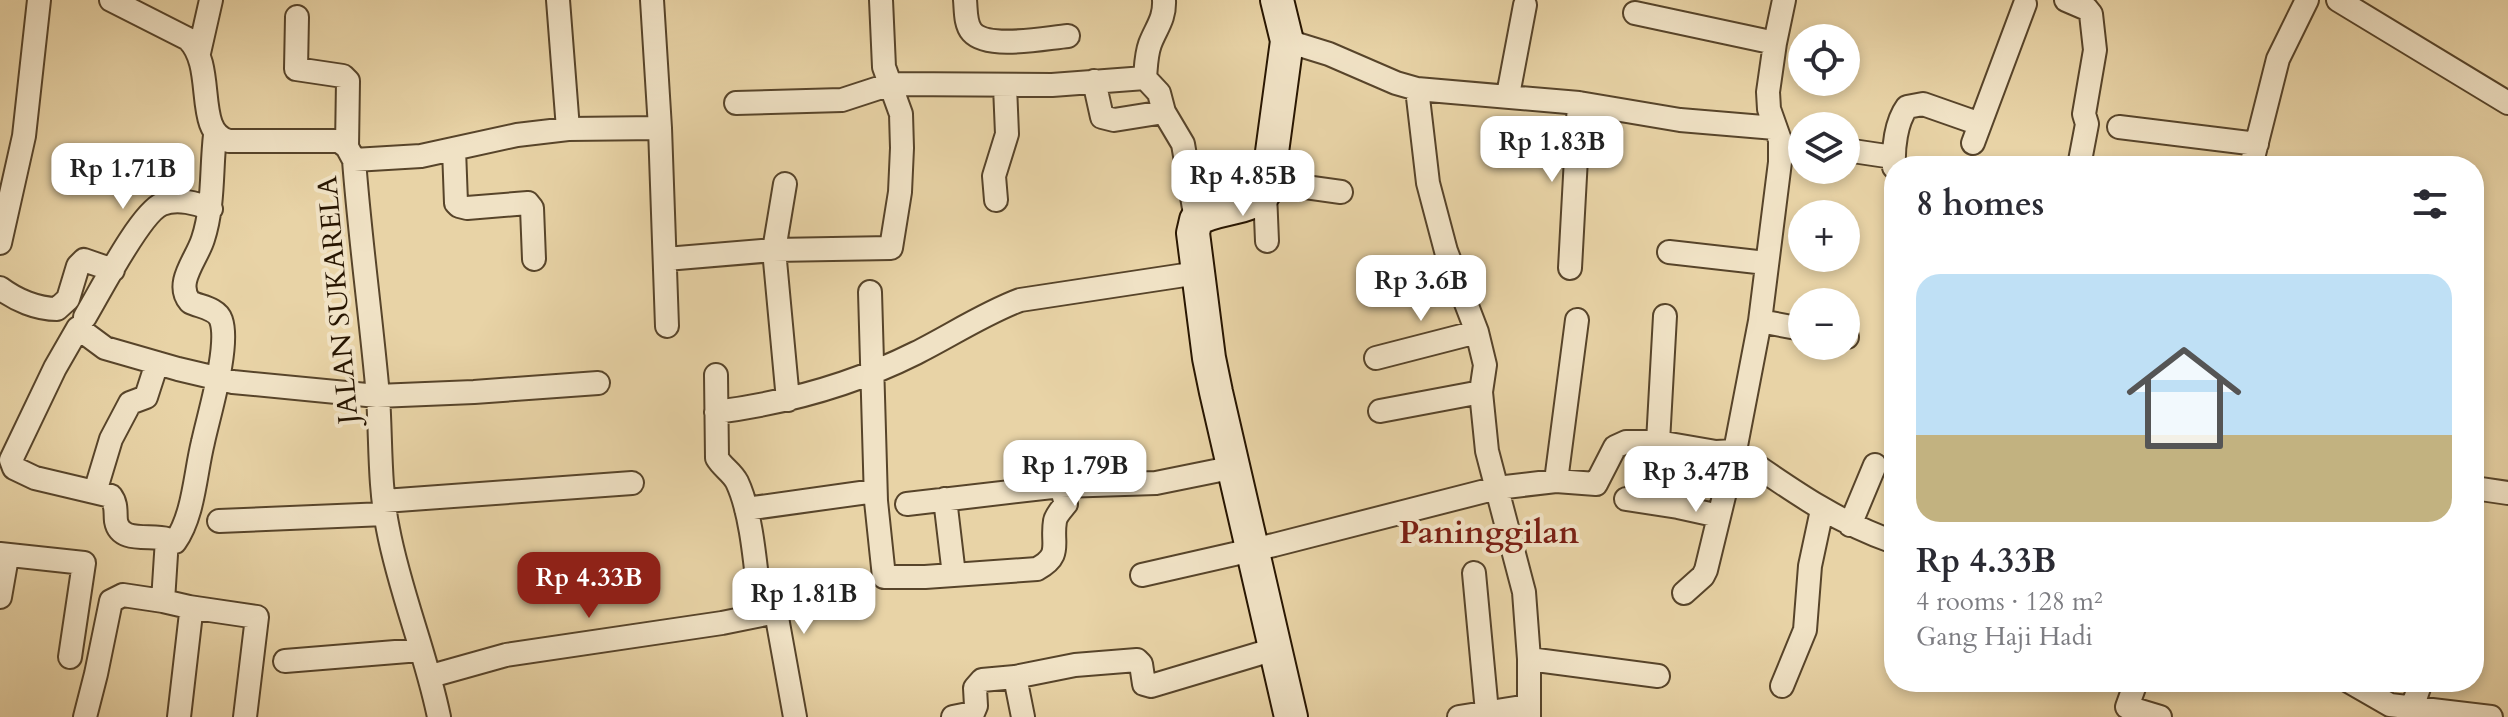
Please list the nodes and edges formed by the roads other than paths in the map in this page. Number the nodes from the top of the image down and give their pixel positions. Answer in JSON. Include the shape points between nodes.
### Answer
{"nodes":[{"id":1,"x":39,"y":0,"type":"edge"},
{"id":2,"x":111,"y":0,"type":"edge"},
{"id":3,"x":211,"y":0,"type":"edge"},
{"id":4,"x":558,"y":0,"type":"edge"},
{"id":5,"x":652,"y":0,"type":"edge"},
{"id":6,"x":881,"y":0,"type":"edge"},
{"id":7,"x":965,"y":0,"type":"edge"},
{"id":8,"x":1164,"y":0,"type":"edge"},
{"id":9,"x":1277,"y":0,"type":"edge"},
{"id":10,"x":1784,"y":0,"type":"edge"},
{"id":11,"x":2066,"y":0,"type":"edge"},
{"id":12,"x":2307,"y":0,"type":"edge"},
{"id":13,"x":2020,"y":1,"type":"edge"},
{"id":14,"x":2349,"y":3,"type":"edge"},
{"id":15,"x":1525,"y":5,"type":"dead end"},
{"id":16,"x":1635,"y":13,"type":"dead end"},
{"id":17,"x":297,"y":17,"type":"dead end"},
{"id":18,"x":1068,"y":36,"type":"dead end"},
{"id":19,"x":1287,"y":41,"type":"junction"},
{"id":20,"x":1775,"y":43,"type":"junction"},
{"id":21,"x":199,"y":53,"type":"junction"},
{"id":22,"x":1145,"y":78,"type":"junction"},
{"id":23,"x":1094,"y":81,"type":"junction"},
{"id":24,"x":891,"y":84,"type":"junction"},
{"id":25,"x":1005,"y":86,"type":"junction"},
{"id":26,"x":1417,"y":89,"type":"junction"},
{"id":27,"x":1508,"y":95,"type":"junction"},
{"id":28,"x":736,"y":103,"type":"dead end"},
{"id":29,"x":1579,"y":103,"type":"junction"},
{"id":30,"x":2508,"y":103,"type":"edge"},
{"id":31,"x":1164,"y":112,"type":"junction"},
{"id":32,"x":2119,"y":127,"type":"dead end"},
{"id":33,"x":660,"y":128,"type":"junction"},
{"id":34,"x":568,"y":129,"type":"junction"},
{"id":35,"x":215,"y":135,"type":"junction"},
{"id":36,"x":1786,"y":137,"type":"edge"},
{"id":37,"x":454,"y":149,"type":"junction"},
{"id":38,"x":350,"y":153,"type":"junction"},
{"id":39,"x":1860,"y":154,"type":"edge"},
{"id":40,"x":2254,"y":155,"type":"edge"},
{"id":41,"x":1895,"y":156,"type":"edge"},
{"id":42,"x":2081,"y":156,"type":"edge"},
{"id":43,"x":1884,"y":160,"type":"edge"},
{"id":44,"x":785,"y":184,"type":"dead end"},
{"id":45,"x":1267,"y":188,"type":"junction"},
{"id":46,"x":1341,"y":192,"type":"dead end"},
{"id":47,"x":996,"y":200,"type":"dead end"},
{"id":48,"x":211,"y":209,"type":"junction"},
{"id":49,"x":1196,"y":220,"type":"junction"},
{"id":50,"x":1267,"y":241,"type":"dead end"},
{"id":51,"x":0,"y":243,"type":"edge"},
{"id":52,"x":774,"y":250,"type":"junction"},
{"id":53,"x":1669,"y":252,"type":"dead end"},
{"id":54,"x":534,"y":259,"type":"dead end"},
{"id":55,"x":666,"y":259,"type":"junction"},
{"id":56,"x":1766,"y":263,"type":"junction"},
{"id":57,"x":1570,"y":268,"type":"dead end"},
{"id":58,"x":113,"y":270,"type":"junction"},
{"id":59,"x":1198,"y":273,"type":"junction"},
{"id":60,"x":0,"y":288,"type":"edge"},
{"id":61,"x":870,"y":292,"type":"dead end"},
{"id":62,"x":1665,"y":316,"type":"dead end"},
{"id":63,"x":1577,"y":320,"type":"dead end"},
{"id":64,"x":1760,"y":321,"type":"junction"},
{"id":65,"x":82,"y":323,"type":"junction"},
{"id":66,"x":667,"y":326,"type":"dead end"},
{"id":67,"x":1788,"y":326,"type":"edge"},
{"id":68,"x":1477,"y":332,"type":"junction"},
{"id":69,"x":1376,"y":358,"type":"dead end"},
{"id":70,"x":157,"y":363,"type":"junction"},
{"id":71,"x":872,"y":374,"type":"junction"},
{"id":72,"x":716,"y":375,"type":"dead end"},
{"id":73,"x":219,"y":378,"type":"junction"},
{"id":74,"x":598,"y":383,"type":"dead end"},
{"id":75,"x":1481,"y":392,"type":"junction"},
{"id":76,"x":377,"y":396,"type":"junction"},
{"id":77,"x":788,"y":400,"type":"junction"},
{"id":78,"x":1380,"y":411,"type":"dead end"},
{"id":79,"x":716,"y":412,"type":"junction"},
{"id":80,"x":1658,"y":442,"type":"junction"},
{"id":81,"x":1735,"y":451,"type":"junction"},
{"id":82,"x":6,"y":459,"type":"edge"},
{"id":83,"x":1875,"y":465,"type":"dead end"},
{"id":84,"x":1235,"y":467,"type":"junction"},
{"id":85,"x":1556,"y":481,"type":"junction"},
{"id":86,"x":632,"y":483,"type":"dead end"},
{"id":87,"x":1061,"y":486,"type":"junction"},
{"id":88,"x":1497,"y":488,"type":"junction"},
{"id":89,"x":2484,"y":489,"type":"edge"},
{"id":90,"x":875,"y":491,"type":"junction"},
{"id":91,"x":95,"y":492,"type":"junction"},
{"id":92,"x":2508,"y":493,"type":"edge"},
{"id":93,"x":945,"y":499,"type":"junction"},
{"id":94,"x":1626,"y":499,"type":"dead end"},
{"id":95,"x":907,"y":504,"type":"dead end"},
{"id":96,"x":384,"y":508,"type":"junction"},
{"id":97,"x":746,"y":509,"type":"junction"},
{"id":98,"x":1822,"y":510,"type":"junction"},
{"id":99,"x":1719,"y":516,"type":"junction"},
{"id":100,"x":219,"y":521,"type":"dead end"},
{"id":101,"x":1850,"y":525,"type":"junction"},
{"id":102,"x":1884,"y":538,"type":"edge"},
{"id":103,"x":167,"y":543,"type":"junction"},
{"id":104,"x":1252,"y":549,"type":"junction"},
{"id":105,"x":3,"y":555,"type":"edge"},
{"id":106,"x":1474,"y":573,"type":"dead end"},
{"id":107,"x":954,"y":575,"type":"junction"},
{"id":108,"x":1142,"y":575,"type":"dead end"},
{"id":109,"x":1684,"y":593,"type":"dead end"},
{"id":110,"x":0,"y":597,"type":"edge"},
{"id":111,"x":163,"y":601,"type":"junction"},
{"id":112,"x":189,"y":607,"type":"junction"},
{"id":113,"x":761,"y":613,"type":"junction"},
{"id":114,"x":1275,"y":649,"type":"junction"},
{"id":115,"x":420,"y":650,"type":"junction"},
{"id":116,"x":70,"y":657,"type":"dead end"},
{"id":117,"x":1529,"y":659,"type":"junction"},
{"id":118,"x":285,"y":661,"type":"dead end"},
{"id":119,"x":431,"y":676,"type":"junction"},
{"id":120,"x":1658,"y":676,"type":"dead end"},
{"id":121,"x":1015,"y":677,"type":"junction"},
{"id":122,"x":1782,"y":686,"type":"dead end"},
{"id":123,"x":2133,"y":692,"type":"edge"},
{"id":124,"x":2367,"y":692,"type":"edge"},
{"id":125,"x":2418,"y":692,"type":"edge"},
{"id":126,"x":2412,"y":708,"type":"junction"},
{"id":127,"x":1487,"y":712,"type":"junction"},
{"id":128,"x":1528,"y":712,"type":"edge"},
{"id":129,"x":2126,"y":712,"type":"edge"},
{"id":130,"x":85,"y":717,"type":"edge"},
{"id":131,"x":179,"y":717,"type":"edge"},
{"id":132,"x":245,"y":717,"type":"edge"},
{"id":133,"x":439,"y":717,"type":"edge"},
{"id":134,"x":795,"y":717,"type":"edge"},
{"id":135,"x":953,"y":717,"type":"edge"},
{"id":136,"x":1023,"y":717,"type":"edge"},
{"id":137,"x":1291,"y":717,"type":"edge"},
{"id":138,"x":1459,"y":717,"type":"edge"},
{"id":139,"x":2160,"y":717,"type":"edge"},
{"id":140,"x":2491,"y":717,"type":"edge"}],
"edges":[{"from":1,"to":51,"type":"street","via":[[24,136]]},
{"from":2,"to":21,"type":"street","via":[[188,39]]},
{"from":3,"to":21,"type":"street"},
{"from":4,"to":34,"type":"street"},
{"from":5,"to":33,"type":"street"},
{"from":6,"to":24,"type":"street","via":[[884,67]]},
{"from":7,"to":18,"type":"street","via":[[968,23],[980,37],[999,42]]},
{"from":8,"to":22,"type":"street","via":[[1165,12],[1148,47]]},
{"from":9,"to":19,"type":"street"},
{"from":10,"to":20,"type":"street"},
{"from":11,"to":42,"type":"street","via":[[2091,14],[2095,50]]},
{"from":12,"to":40,"type":"street","via":[[2278,59]]},
{"from":13,"to":41,"type":"street","via":[[1976,133],[1923,104],[1907,107]]},
{"from":14,"to":30,"type":"street"},
{"from":15,"to":27,"type":"street"},
{"from":16,"to":20,"type":"street"},
{"from":17,"to":38,"type":"street","via":[[296,69],[348,81]]},
{"from":19,"to":26,"type":"street"},
{"from":19,"to":45,"type":"street"},
{"from":20,"to":36,"type":"street","via":[[1769,109]]},
{"from":21,"to":35,"type":"street"},
{"from":22,"to":23,"type":"street"},
{"from":22,"to":31,"type":"street","via":[[1159,93]]},
{"from":23,"to":25,"type":"street"},
{"from":23,"to":31,"type":"street","via":[[1102,117]]},
{"from":24,"to":25,"type":"street"},
{"from":24,"to":28,"type":"street","via":[[842,100]]},
{"from":24,"to":52,"type":"street","via":[[901,114],[902,148],[891,248]]},
{"from":25,"to":47,"type":"street","via":[[1007,134],[994,176]]},
{"from":26,"to":27,"type":"street"},
{"from":26,"to":68,"type":"street","via":[[1428,183],[1446,251]]},
{"from":27,"to":29,"type":"street"},
{"from":29,"to":36,"type":"street"},
{"from":29,"to":57,"type":"street"},
{"from":31,"to":49,"type":"street","via":[[1183,144]]},
{"from":32,"to":40,"type":"street"},
{"from":33,"to":34,"type":"street"},
{"from":33,"to":55,"type":"street"},
{"from":34,"to":37,"type":"street"},
{"from":35,"to":38,"type":"street","name":"JALAN SUKARELA","via":[[229,141],[339,141]]},
{"from":35,"to":48,"type":"street"},
{"from":36,"to":56,"type":"street"},
{"from":37,"to":38,"type":"street","via":[[421,156]]},
{"from":37,"to":54,"type":"street","via":[[456,203],[467,208],[528,203]]},
{"from":38,"to":76,"type":"street","name":"JALAN SUKARELA"},
{"from":39,"to":43,"type":"street"},
{"from":44,"to":52,"type":"street"},
{"from":45,"to":46,"type":"street"},
{"from":45,"to":49,"type":"street","via":[[1250,202]]},
{"from":45,"to":50,"type":"street"},
{"from":48,"to":58,"type":"street","via":[[186,202],[154,208]]},
{"from":48,"to":73,"type":"street","via":[[184,290],[190,302],[215,311],[221,320]]},
{"from":49,"to":59,"type":"street"},
{"from":52,"to":55,"type":"street"},
{"from":52,"to":77,"type":"street"},
{"from":53,"to":56,"type":"street"},
{"from":55,"to":66,"type":"street"},
{"from":56,"to":64,"type":"street"},
{"from":58,"to":60,"type":"street","via":[[84,260],[68,299],[57,309],[42,309]]},
{"from":58,"to":65,"type":"street"},
{"from":59,"to":71,"type":"street","via":[[1020,300]]},
{"from":59,"to":84,"type":"street","via":[[1209,358]]},
{"from":61,"to":71,"type":"street"},
{"from":62,"to":80,"type":"street"},
{"from":63,"to":85,"type":"street"},
{"from":64,"to":67,"type":"street"},
{"from":64,"to":81,"type":"street"},
{"from":65,"to":70,"type":"street","via":[[105,348]]},
{"from":65,"to":82,"type":"street"},
{"from":68,"to":69,"type":"street"},
{"from":68,"to":75,"type":"street","via":[[1485,365]]},
{"from":70,"to":73,"type":"street"},
{"from":70,"to":91,"type":"street","via":[[146,397],[130,403],[111,439]]},
{"from":71,"to":77,"type":"street"},
{"from":71,"to":90,"type":"street"},
{"from":72,"to":79,"type":"street"},
{"from":73,"to":76,"type":"street"},
{"from":73,"to":103,"type":"street","via":[[188,513],[178,538]]},
{"from":74,"to":76,"type":"street"},
{"from":75,"to":78,"type":"street"},
{"from":75,"to":88,"type":"street"},
{"from":76,"to":96,"type":"street","name":"JALAN SUKARELA"},
{"from":77,"to":79,"type":"street"},
{"from":79,"to":97,"type":"street","via":[[717,458],[733,476]]},
{"from":80,"to":81,"type":"street"},
{"from":80,"to":85,"type":"street","via":[[1619,444],[1596,484]]},
{"from":81,"to":98,"type":"street"},
{"from":81,"to":99,"type":"street"},
{"from":82,"to":91,"type":"street","via":[[35,478]]},
{"from":83,"to":101,"type":"street"},
{"from":84,"to":87,"type":"street","via":[[1156,483]]},
{"from":84,"to":104,"type":"street"},
{"from":85,"to":88,"type":"street"},
{"from":86,"to":96,"type":"street"},
{"from":87,"to":93,"type":"street"},
{"from":87,"to":107,"type":"street","via":[[1066,504],[1055,519],[1049,562],[1037,569]]},
{"from":88,"to":104,"type":"street"},
{"from":88,"to":117,"type":"street","via":[[1524,592]]},
{"from":89,"to":92,"type":"street"},
{"from":90,"to":97,"type":"street"},
{"from":90,"to":107,"type":"street","via":[[884,577]]},
{"from":91,"to":103,"type":"street","via":[[115,500],[116,525],[122,533],[163,537]]},
{"from":93,"to":95,"type":"street"},
{"from":93,"to":107,"type":"street"},
{"from":94,"to":99,"type":"street"},
{"from":96,"to":100,"type":"street"},
{"from":96,"to":115,"type":"street","name":"JALAN SUKARELA"},
{"from":97,"to":113,"type":"street"},
{"from":98,"to":101,"type":"street"},
{"from":98,"to":122,"type":"street","via":[[1810,566],[1805,630]]},
{"from":99,"to":109,"type":"street","via":[[1703,576]]},
{"from":101,"to":102,"type":"street"},
{"from":103,"to":111,"type":"street"},
{"from":104,"to":108,"type":"street"},
{"from":104,"to":114,"type":"street"},
{"from":105,"to":110,"type":"street"},
{"from":105,"to":116,"type":"street","via":[[84,563]]},
{"from":106,"to":127,"type":"street"},
{"from":111,"to":112,"type":"street"},
{"from":111,"to":130,"type":"street","via":[[123,595],[111,601]]},
{"from":112,"to":131,"type":"street"},
{"from":112,"to":132,"type":"street","via":[[257,617]]},
{"from":113,"to":119,"type":"street","via":[[506,655]]},
{"from":113,"to":134,"type":"street","via":[[776,612]]},
{"from":114,"to":121,"type":"street","via":[[1151,686],[1144,684],[1137,660]]},
{"from":114,"to":137,"type":"street"},
{"from":115,"to":118,"type":"street"},
{"from":115,"to":119,"type":"street","name":"JALAN SUKARELA"},
{"from":117,"to":120,"type":"street"},
{"from":117,"to":128,"type":"street"},
{"from":119,"to":133,"type":"street","name":"JALAN SUKARELA"},
{"from":121,"to":135,"type":"street","via":[[982,680],[975,688],[973,713]]},
{"from":121,"to":136,"type":"street"},
{"from":123,"to":129,"type":"street"},
{"from":124,"to":126,"type":"street","via":[[2390,705]]},
{"from":125,"to":126,"type":"street"},
{"from":126,"to":140,"type":"street"},
{"from":127,"to":128,"type":"street"},
{"from":127,"to":138,"type":"street"},
{"from":129,"to":139,"type":"street"}]}
